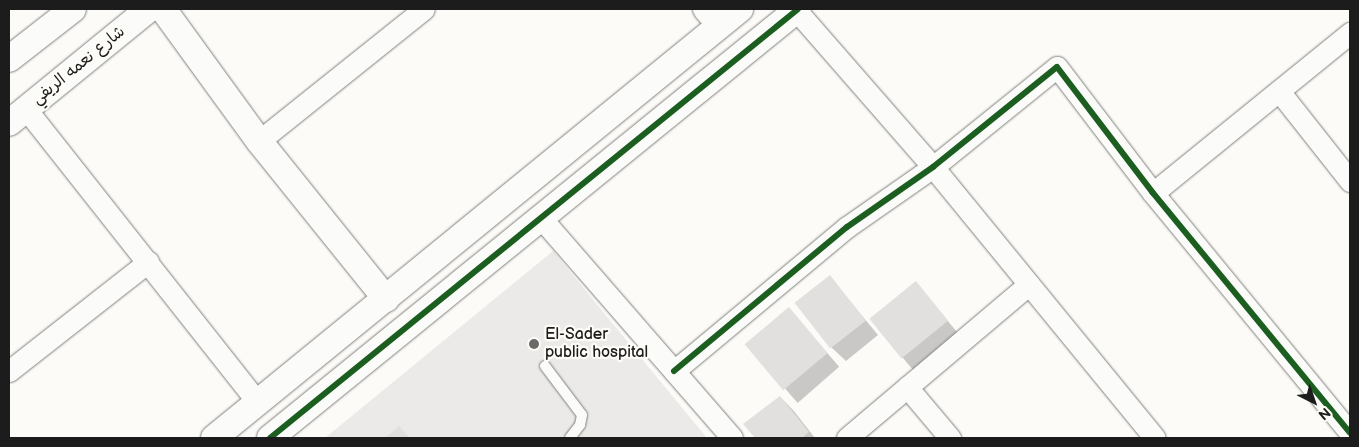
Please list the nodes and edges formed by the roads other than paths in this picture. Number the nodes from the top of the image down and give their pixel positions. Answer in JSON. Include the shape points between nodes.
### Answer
{"nodes":[{"id":1,"x":73,"y":9,"type":"edge"},
{"id":2,"x":149,"y":9,"type":"edge"},
{"id":3,"x":163,"y":9,"type":"edge"},
{"id":4,"x":424,"y":9,"type":"edge"},
{"id":5,"x":740,"y":9,"type":"edge"},
{"id":6,"x":797,"y":9,"type":"edge"},
{"id":7,"x":711,"y":18,"type":"edge"},
{"id":8,"x":1350,"y":33,"type":"edge"},
{"id":9,"x":9,"y":59,"type":"edge"},
{"id":10,"x":1279,"y":91,"type":"junction"},
{"id":11,"x":17,"y":116,"type":"edge"},
{"id":12,"x":259,"y":141,"type":"junction"},
{"id":13,"x":933,"y":167,"type":"junction"},
{"id":14,"x":1350,"y":181,"type":"edge"},
{"id":15,"x":1153,"y":193,"type":"junction"},
{"id":16,"x":541,"y":218,"type":"junction"},
{"id":17,"x":148,"y":262,"type":"junction"},
{"id":18,"x":1028,"y":284,"type":"junction"},
{"id":19,"x":386,"y":299,"type":"junction"},
{"id":20,"x":545,"y":366,"type":"dead end"},
{"id":21,"x":9,"y":371,"type":"edge"},
{"id":22,"x":674,"y":371,"type":"junction"},
{"id":23,"x":907,"y":387,"type":"junction"},
{"id":24,"x":258,"y":403,"type":"junction"},
{"id":25,"x":1348,"y":433,"type":"edge"},
{"id":26,"x":214,"y":438,"type":"edge"},
{"id":27,"x":270,"y":438,"type":"edge"},
{"id":28,"x":570,"y":438,"type":"edge"},
{"id":29,"x":732,"y":438,"type":"edge"},
{"id":30,"x":847,"y":438,"type":"edge"},
{"id":31,"x":950,"y":438,"type":"edge"},
{"id":32,"x":1155,"y":438,"type":"edge"}],
"edges":[{"from":1,"to":9,"type":"street"},
{"from":2,"to":11,"type":"street","name":"شارع نعمه الريفي"},
{"from":3,"to":12,"type":"street"},
{"from":4,"to":12,"type":"street"},
{"from":5,"to":7,"type":"street"},
{"from":6,"to":13,"type":"street"},
{"from":6,"to":16,"type":"street"},
{"from":7,"to":19,"type":"street"},
{"from":8,"to":10,"type":"street"},
{"from":10,"to":14,"type":"street"},
{"from":10,"to":15,"type":"street"},
{"from":11,"to":17,"type":"street"},
{"from":12,"to":19,"type":"street"},
{"from":13,"to":15,"type":"street","via":[[1057,66]]},
{"from":13,"to":18,"type":"street"},
{"from":13,"to":22,"type":"street","via":[[847,228]]},
{"from":15,"to":25,"type":"street"},
{"from":16,"to":22,"type":"street"},
{"from":16,"to":27,"type":"street"},
{"from":17,"to":21,"type":"street"},
{"from":17,"to":24,"type":"street"},
{"from":18,"to":23,"type":"street"},
{"from":18,"to":32,"type":"street"},
{"from":19,"to":24,"type":"street"},
{"from":20,"to":28,"type":"lane","via":[[582,415],[580,426]]},
{"from":22,"to":29,"type":"street"},
{"from":23,"to":30,"type":"street"},
{"from":23,"to":31,"type":"street"},
{"from":24,"to":26,"type":"street"}]}
